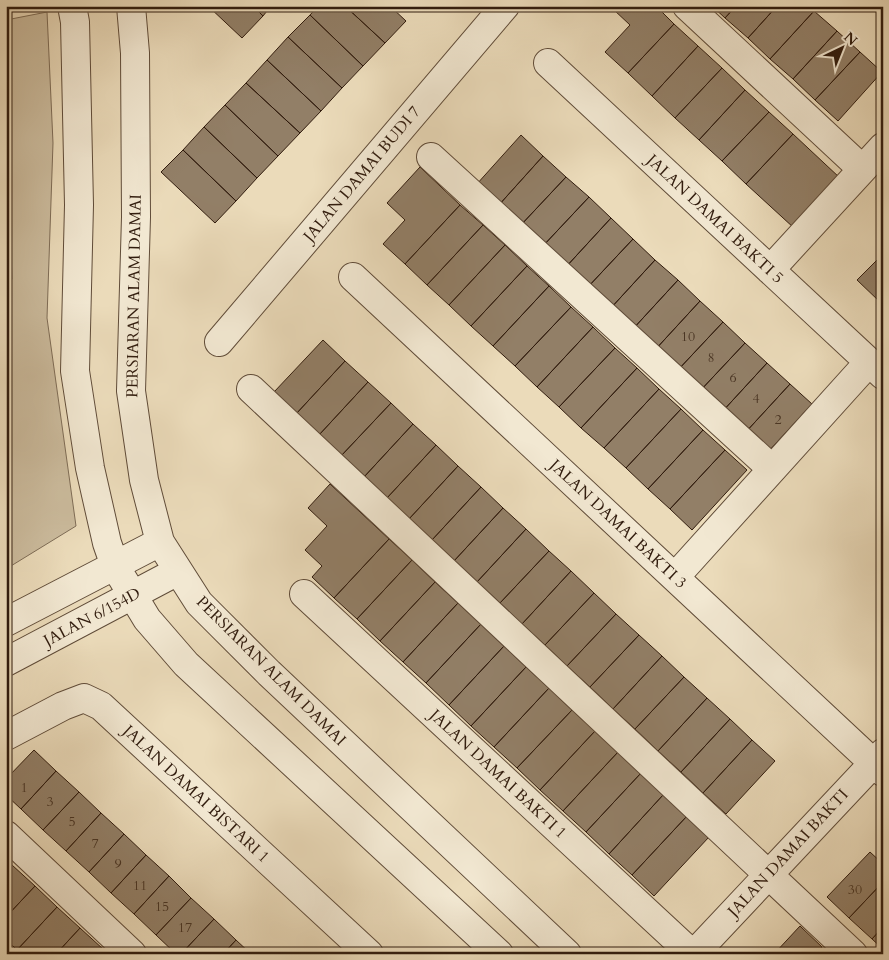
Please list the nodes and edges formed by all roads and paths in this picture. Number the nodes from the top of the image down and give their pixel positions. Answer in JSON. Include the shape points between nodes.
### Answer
{"nodes":[{"id":1,"x":72,"y":6,"type":"edge"},
{"id":2,"x":130,"y":6,"type":"edge"},
{"id":3,"x":687,"y":6,"type":"edge"},
{"id":4,"x":494,"y":10,"type":"edge"},
{"id":5,"x":548,"y":63,"type":"dead end"},
{"id":6,"x":883,"y":147,"type":"edge"},
{"id":7,"x":431,"y":157,"type":"dead end"},
{"id":8,"x":862,"y":170,"type":"junction"},
{"id":9,"x":770,"y":270,"type":"junction"},
{"id":10,"x":354,"y":277,"type":"dead end"},
{"id":11,"x":218,"y":342,"type":"dead end"},
{"id":12,"x":876,"y":368,"type":"edge"},
{"id":13,"x":250,"y":390,"type":"dead end"},
{"id":14,"x":772,"y":469,"type":"junction"},
{"id":15,"x":160,"y":542,"type":"junction"},
{"id":16,"x":111,"y":555,"type":"junction"},
{"id":17,"x":178,"y":571,"type":"junction"},
{"id":18,"x":675,"y":578,"type":"junction"},
{"id":19,"x":304,"y":594,"type":"dead end"},
{"id":20,"x":123,"y":600,"type":"junction"},
{"id":21,"x":6,"y":622,"type":"edge"},
{"id":22,"x":6,"y":662,"type":"edge"},
{"id":23,"x":6,"y":736,"type":"edge"},
{"id":24,"x":880,"y":763,"type":"edge"},
{"id":25,"x":6,"y":835,"type":"edge"},
{"id":26,"x":768,"y":875,"type":"junction"},
{"id":27,"x":132,"y":954,"type":"edge"},
{"id":28,"x":369,"y":954,"type":"edge"},
{"id":29,"x":499,"y":954,"type":"edge"},
{"id":30,"x":567,"y":954,"type":"edge"},
{"id":31,"x":693,"y":954,"type":"edge"},
{"id":32,"x":853,"y":954,"type":"edge"}],
"edges":[{"from":1,"to":16,"type":"street","via":[[79,205],[75,371],[90,468]]},
{"from":2,"to":15,"type":"street","name":"PERSIARAN ALAM DAMAI","via":[[135,53],[136,217],[131,391],[144,480]]},
{"from":3,"to":8,"type":"street"},
{"from":4,"to":11,"type":"street","name":"JALAN DAMAI BUDI 7"},
{"from":5,"to":9,"type":"street","name":"JALAN DAMAI BAKTI 5"},
{"from":6,"to":8,"type":"street"},
{"from":7,"to":14,"type":"street"},
{"from":8,"to":9,"type":"street"},
{"from":9,"to":12,"type":"street","name":"JALAN DAMAI BAKTI 5"},
{"from":10,"to":18,"type":"street","name":"JALAN DAMAI BAKTI 3"},
{"from":12,"to":14,"type":"street"},
{"from":13,"to":26,"type":"street"},
{"from":14,"to":18,"type":"street"},
{"from":15,"to":16,"type":"street"},
{"from":15,"to":17,"type":"street","name":"PERSIARAN ALAM DAMAI"},
{"from":16,"to":20,"type":"street"},
{"from":16,"to":21,"type":"street","via":[[89,580]]},
{"from":17,"to":20,"type":"street","name":"JALAN 6/154D"},
{"from":17,"to":30,"type":"street","name":"PERSIARAN ALAM DAMAI","via":[[198,603],[269,673]]},
{"from":18,"to":24,"type":"street","name":"JALAN DAMAI BAKTI 3"},
{"from":19,"to":31,"type":"street","name":"JALAN DAMAI BAKTI 1"},
{"from":20,"to":22,"type":"street","name":"JALAN 6/154D"},
{"from":20,"to":29,"type":"street","via":[[147,619],[186,664]]},
{"from":23,"to":28,"type":"street","name":"JALAN DAMAI BISTARI 1","via":[[84,698],[101,706]]},
{"from":24,"to":26,"type":"street","name":"JALAN DAMAI BAKTI"},
{"from":25,"to":27,"type":"street"},
{"from":26,"to":31,"type":"street","name":"JALAN DAMAI BAKTI"},
{"from":26,"to":32,"type":"street"}]}
